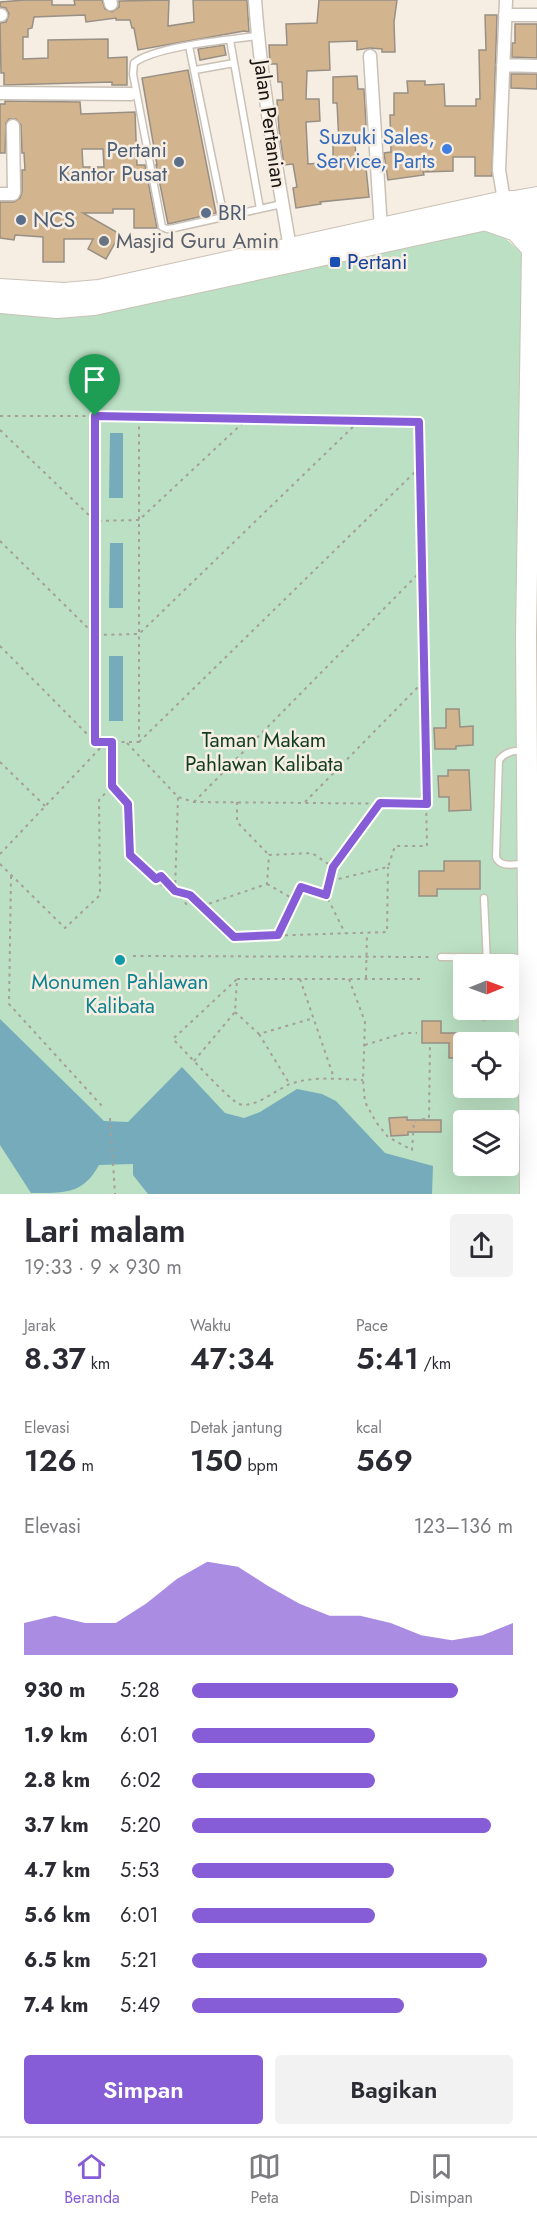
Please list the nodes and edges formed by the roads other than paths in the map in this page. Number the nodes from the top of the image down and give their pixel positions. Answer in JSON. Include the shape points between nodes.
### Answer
{"nodes":[{"id":1,"x":255,"y":0,"type":"edge"},
{"id":2,"x":506,"y":0,"type":"edge"},
{"id":3,"x":505,"y":15,"type":"junction"},
{"id":4,"x":537,"y":15,"type":"edge"},
{"id":5,"x":257,"y":36,"type":"junction"},
{"id":6,"x":230,"y":40,"type":"junction"},
{"id":7,"x":189,"y":46,"type":"junction"},
{"id":8,"x":370,"y":56,"type":"dead end"},
{"id":9,"x":234,"y":63,"type":"junction"},
{"id":10,"x":502,"y":65,"type":"junction"},
{"id":11,"x":537,"y":66,"type":"edge"},
{"id":12,"x":195,"y":70,"type":"junction"},
{"id":13,"x":0,"y":93,"type":"edge"},
{"id":14,"x":131,"y":94,"type":"dead end"},
{"id":15,"x":13,"y":126,"type":"dead end"},
{"id":16,"x":0,"y":194,"type":"edge"},
{"id":17,"x":504,"y":199,"type":"junction"},
{"id":18,"x":282,"y":204,"type":"junction"},
{"id":19,"x":533,"y":204,"type":"edge"},
{"id":20,"x":260,"y":209,"type":"junction"},
{"id":21,"x":224,"y":217,"type":"junction"},
{"id":22,"x":381,"y":220,"type":"junction"},
{"id":23,"x":483,"y":220,"type":"junction"},
{"id":24,"x":289,"y":237,"type":"junction"},
{"id":25,"x":532,"y":249,"type":"junction"},
{"id":26,"x":0,"y":289,"type":"edge"},
{"id":27,"x":0,"y":303,"type":"edge"},
{"id":28,"x":532,"y":639,"type":"edge"},
{"id":29,"x":523,"y":751,"type":"dead end"},
{"id":30,"x":532,"y":864,"type":"edge"},
{"id":31,"x":484,"y":898,"type":"dead end"},
{"id":32,"x":487,"y":954,"type":"edge"},
{"id":33,"x":441,"y":957,"type":"road end"},
{"id":34,"x":453,"y":958,"type":"edge"},
{"id":35,"x":528,"y":958,"type":"junction"},
{"id":36,"x":519,"y":959,"type":"edge"},
{"id":37,"x":532,"y":986,"type":"edge"},
{"id":38,"x":530,"y":1194,"type":"edge"}],
"edges":[{"from":1,"to":5,"type":"street","name":"Jalan Pertanian"},
{"from":2,"to":3,"type":"street"},
{"from":3,"to":4,"type":"street"},
{"from":3,"to":10,"type":"street"},
{"from":5,"to":6,"type":"lane"},
{"from":5,"to":18,"type":"street","name":"Jalan Pertanian"},
{"from":6,"to":7,"type":"lane"},
{"from":6,"to":9,"type":"lane"},
{"from":7,"to":12,"type":"lane"},
{"from":7,"to":21,"type":"lane","via":[[143,56],[134,63],[160,220],[167,229]]},
{"from":8,"to":22,"type":"street"},
{"from":9,"to":12,"type":"lane"},
{"from":9,"to":20,"type":"lane"},
{"from":10,"to":11,"type":"street"},
{"from":10,"to":17,"type":"street","via":[[500,170]]},
{"from":12,"to":21,"type":"lane"},
{"from":13,"to":14,"type":"street"},
{"from":15,"to":16,"type":"street","via":[[14,192]]},
{"from":17,"to":19,"type":"main road"},
{"from":17,"to":22,"type":"main road"},
{"from":18,"to":20,"type":"lane"},
{"from":18,"to":24,"type":"street","name":"Jalan Pertanian"},
{"from":19,"to":23,"type":"main road"},
{"from":19,"to":25,"type":"main road"},
{"from":20,"to":21,"type":"lane"},
{"from":22,"to":24,"type":"main road"},
{"from":23,"to":25,"type":"main road","via":[[516,231]]},
{"from":23,"to":27,"type":"main road","via":[[94,305],[57,308]]},
{"from":24,"to":26,"type":"main road","via":[[99,290],[64,293]]},
{"from":25,"to":28,"type":"main road"},
{"from":28,"to":30,"type":"main road"},
{"from":29,"to":30,"type":"lane","via":[[513,750],[499,760],[496,857],[502,865]]},
{"from":30,"to":35,"type":"main road"},
{"from":31,"to":32,"type":"lane"},
{"from":33,"to":34,"type":"lane"},
{"from":35,"to":36,"type":"lane"},
{"from":35,"to":37,"type":"main road"},
{"from":37,"to":38,"type":"main road"}]}
